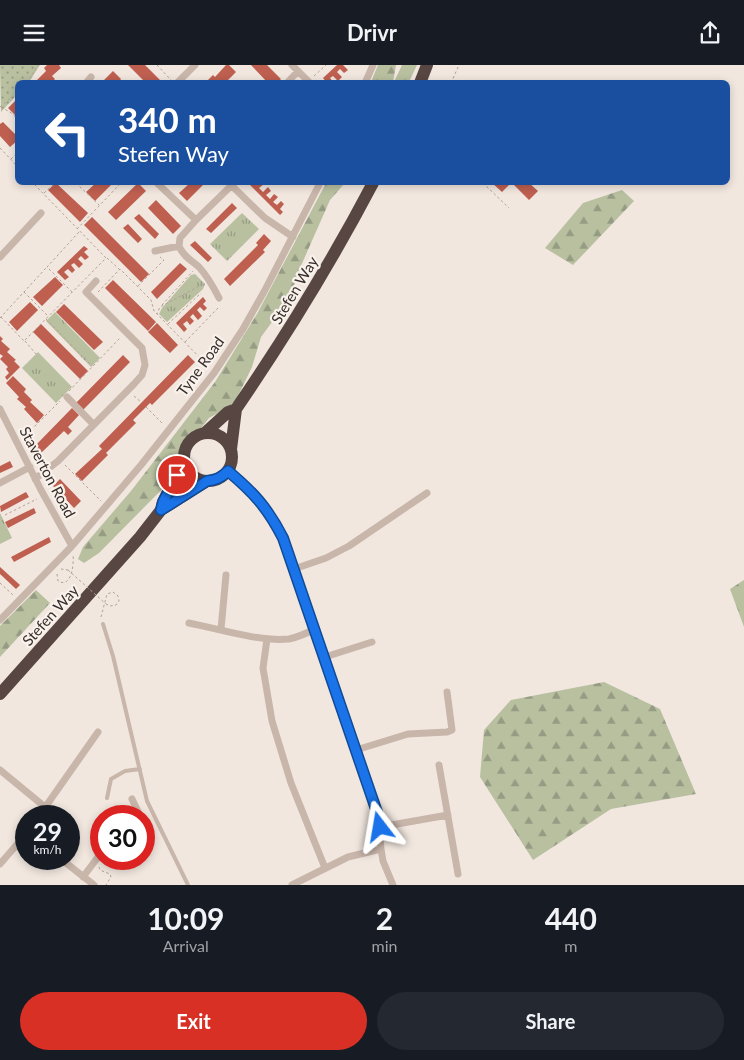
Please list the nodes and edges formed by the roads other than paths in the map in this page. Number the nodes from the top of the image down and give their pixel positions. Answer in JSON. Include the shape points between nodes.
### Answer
{"nodes":[{"id":1,"x":195,"y":65,"type":"edge"},
{"id":2,"x":373,"y":65,"type":"edge"},
{"id":3,"x":427,"y":65,"type":"edge"},
{"id":4,"x":295,"y":68,"type":"edge"},
{"id":5,"x":180,"y":80,"type":"edge"},
{"id":6,"x":288,"y":80,"type":"edge"},
{"id":7,"x":307,"y":80,"type":"edge"},
{"id":8,"x":366,"y":80,"type":"edge"},
{"id":9,"x":421,"y":80,"type":"edge"},
{"id":10,"x":159,"y":185,"type":"edge"},
{"id":11,"x":231,"y":185,"type":"edge"},
{"id":12,"x":233,"y":185,"type":"edge"},
{"id":13,"x":319,"y":185,"type":"edge"},
{"id":14,"x":372,"y":185,"type":"edge"},
{"id":15,"x":41,"y":213,"type":"dead end"},
{"id":16,"x":196,"y":220,"type":"junction"},
{"id":17,"x":293,"y":237,"type":"junction"},
{"id":18,"x":179,"y":246,"type":"junction"},
{"id":19,"x":155,"y":251,"type":"road end"},
{"id":20,"x":0,"y":257,"type":"edge"},
{"id":21,"x":96,"y":281,"type":"dead end"},
{"id":22,"x":219,"y":298,"type":"dead end"},
{"id":23,"x":67,"y":397,"type":"dead end"},
{"id":24,"x":0,"y":409,"type":"edge"},
{"id":25,"x":236,"y":409,"type":"junction"},
{"id":26,"x":93,"y":424,"type":"junction"},
{"id":27,"x":206,"y":432,"type":"junction"},
{"id":28,"x":231,"y":449,"type":"junction"},
{"id":29,"x":184,"y":461,"type":"junction"},
{"id":30,"x":30,"y":467,"type":"junction"},
{"id":31,"x":228,"y":471,"type":"junction"},
{"id":32,"x":35,"y":479,"type":"junction"},
{"id":33,"x":207,"y":481,"type":"junction"},
{"id":34,"x":0,"y":483,"type":"edge"},
{"id":35,"x":427,"y":493,"type":"dead end"},
{"id":36,"x":161,"y":510,"type":"junction"},
{"id":37,"x":72,"y":546,"type":"junction"},
{"id":38,"x":294,"y":569,"type":"junction"},
{"id":39,"x":226,"y":575,"type":"dead end"},
{"id":40,"x":0,"y":620,"type":"edge"},
{"id":41,"x":190,"y":623,"type":"dead end"},
{"id":42,"x":103,"y":624,"type":"road end"},
{"id":43,"x":221,"y":629,"type":"junction"},
{"id":44,"x":315,"y":629,"type":"junction"},
{"id":45,"x":267,"y":639,"type":"junction"},
{"id":46,"x":372,"y":642,"type":"dead end"},
{"id":47,"x":325,"y":657,"type":"junction"},
{"id":48,"x":447,"y":692,"type":"dead end"},
{"id":49,"x":0,"y":694,"type":"edge"},
{"id":50,"x":98,"y":732,"type":"dead end"},
{"id":51,"x":356,"y":749,"type":"junction"},
{"id":52,"x":439,"y":765,"type":"dead end"},
{"id":53,"x":140,"y":769,"type":"junction"},
{"id":54,"x":0,"y":770,"type":"edge"},
{"id":55,"x":107,"y":798,"type":"dead end"},
{"id":56,"x":132,"y":799,"type":"dead end"},
{"id":57,"x":43,"y":805,"type":"edge"},
{"id":58,"x":46,"y":805,"type":"edge"},
{"id":59,"x":134,"y":805,"type":"edge"},
{"id":60,"x":448,"y":815,"type":"junction"},
{"id":61,"x":380,"y":827,"type":"junction"},
{"id":62,"x":15,"y":846,"type":"edge"},
{"id":63,"x":381,"y":849,"type":"junction"},
{"id":64,"x":0,"y":864,"type":"edge"},
{"id":65,"x":90,"y":868,"type":"edge"},
{"id":66,"x":325,"y":868,"type":"junction"},
{"id":67,"x":74,"y":870,"type":"edge"},
{"id":68,"x":458,"y":874,"type":"dead end"},
{"id":69,"x":83,"y":877,"type":"junction"},
{"id":70,"x":94,"y":885,"type":"edge"},
{"id":71,"x":188,"y":885,"type":"edge"},
{"id":72,"x":293,"y":885,"type":"edge"},
{"id":73,"x":393,"y":885,"type":"edge"}],
"edges":[{"from":1,"to":5,"type":"street"},
{"from":2,"to":8,"type":"street"},
{"from":3,"to":9,"type":"highway"},
{"from":4,"to":6,"type":"street"},
{"from":4,"to":7,"type":"street"},
{"from":10,"to":16,"type":"street"},
{"from":11,"to":16,"type":"street"},
{"from":12,"to":17,"type":"street","via":[[265,218]]},
{"from":13,"to":17,"type":"street","name":"Tyne Road"},
{"from":14,"to":25,"type":"highway","name":"Stefen Way","via":[[307,301]]},
{"from":15,"to":20,"type":"street"},
{"from":16,"to":18,"type":"street","via":[[180,238]]},
{"from":17,"to":37,"type":"street","name":"Tyne Road","via":[[243,329],[214,373]]},
{"from":18,"to":19,"type":"street"},
{"from":18,"to":22,"type":"street","via":[[182,253],[211,281]]},
{"from":21,"to":26,"type":"street","via":[[86,292],[142,347],[146,365],[142,375]]},
{"from":23,"to":26,"type":"street"},
{"from":24,"to":30,"type":"street","name":"Staverton Road"},
{"from":25,"to":27,"type":"highway","name":"Stefen Way"},
{"from":25,"to":28,"type":"highway","name":"Stefen Way"},
{"from":26,"to":32,"type":"street"},
{"from":27,"to":28,"type":"highway","via":[[222,436]]},
{"from":27,"to":29,"type":"highway","via":[[187,445]]},
{"from":28,"to":31,"type":"highway"},
{"from":29,"to":33,"type":"highway","via":[[192,475]]},
{"from":29,"to":36,"type":"highway","name":"Stefen Way"},
{"from":30,"to":32,"type":"street","name":"Staverton Road"},
{"from":30,"to":34,"type":"street"},
{"from":31,"to":33,"type":"highway","via":[[222,477]]},
{"from":31,"to":38,"type":"street","via":[[264,505],[283,538]]},
{"from":32,"to":37,"type":"street","name":"Staverton Road"},
{"from":33,"to":36,"type":"highway","name":"Stefen Way"},
{"from":35,"to":38,"type":"street","via":[[349,546]]},
{"from":36,"to":49,"type":"highway","name":"Stefen Way"},
{"from":37,"to":40,"type":"street","name":"Tyne Road"},
{"from":38,"to":44,"type":"street"},
{"from":39,"to":43,"type":"street"},
{"from":41,"to":43,"type":"street"},
{"from":42,"to":53,"type":"lane"},
{"from":43,"to":45,"type":"street"},
{"from":44,"to":45,"type":"street","via":[[291,639]]},
{"from":44,"to":47,"type":"street"},
{"from":45,"to":66,"type":"street","via":[[262,668],[272,721],[291,783]]},
{"from":46,"to":47,"type":"street"},
{"from":47,"to":51,"type":"street"},
{"from":48,"to":51,"type":"street","via":[[452,730],[447,733],[408,734]]},
{"from":50,"to":58,"type":"street"},
{"from":51,"to":61,"type":"street"},
{"from":52,"to":60,"type":"street"},
{"from":53,"to":55,"type":"lane","via":[[125,771],[111,779]]},
{"from":53,"to":71,"type":"lane","via":[[147,801]]},
{"from":54,"to":57,"type":"street"},
{"from":56,"to":59,"type":"street"},
{"from":60,"to":61,"type":"street"},
{"from":60,"to":68,"type":"street"},
{"from":61,"to":63,"type":"street"},
{"from":62,"to":64,"type":"street"},
{"from":63,"to":66,"type":"street","via":[[348,857]]},
{"from":63,"to":73,"type":"street"},
{"from":65,"to":69,"type":"street"},
{"from":66,"to":72,"type":"street"},
{"from":67,"to":69,"type":"street"},
{"from":69,"to":70,"type":"street"}]}
